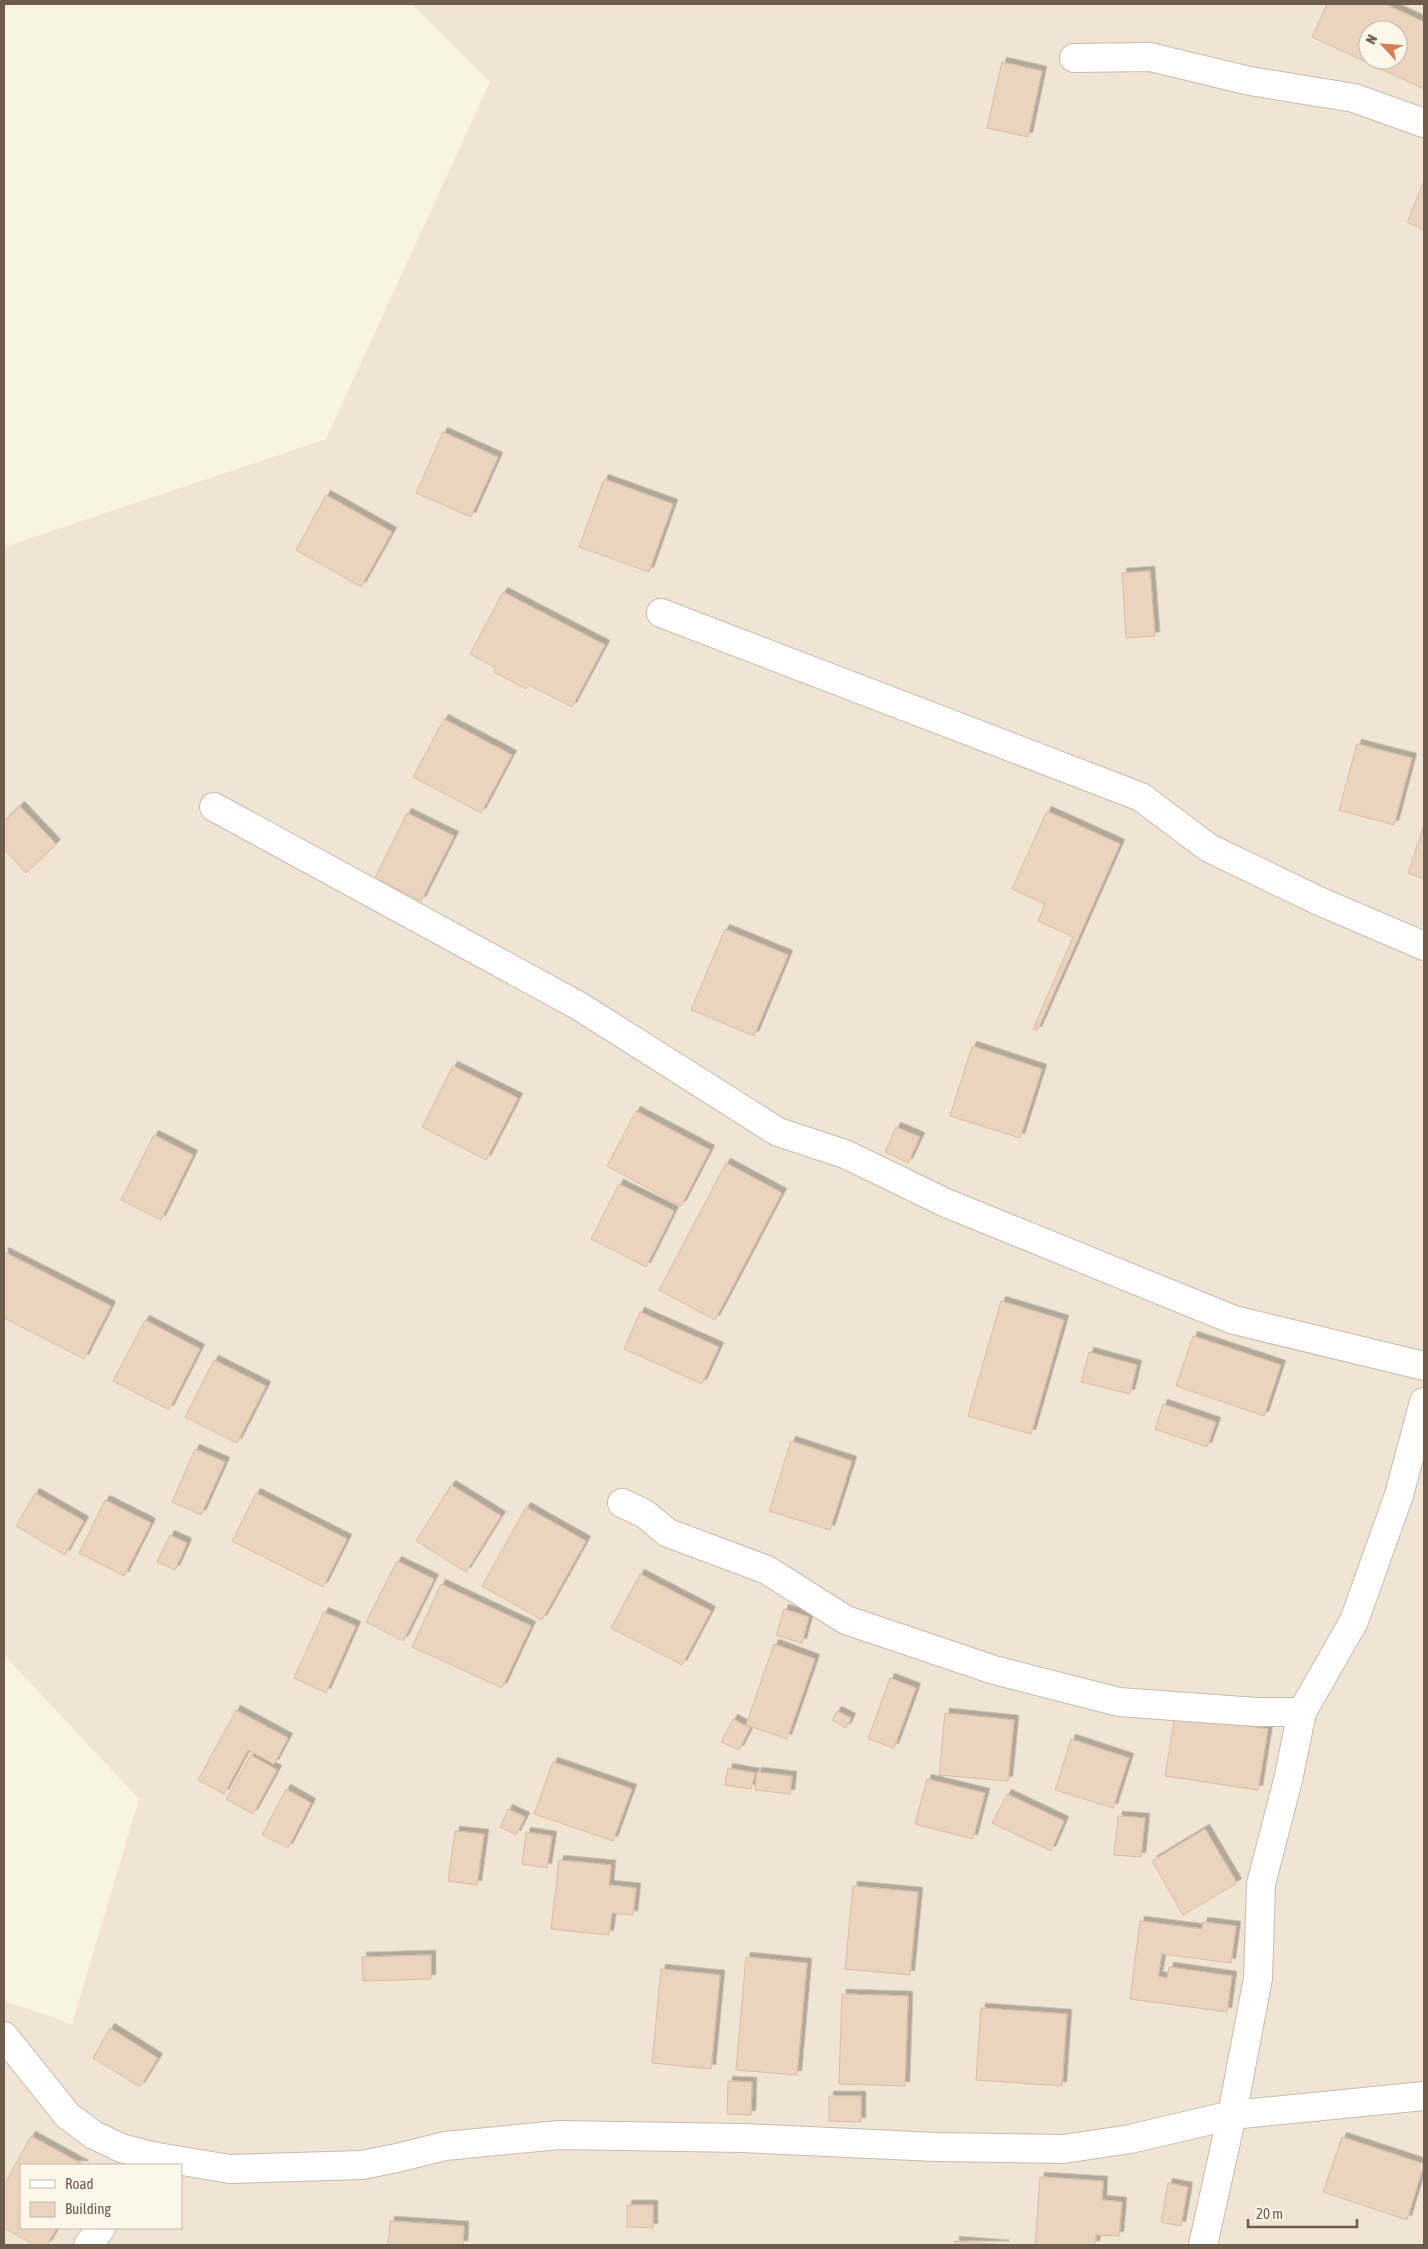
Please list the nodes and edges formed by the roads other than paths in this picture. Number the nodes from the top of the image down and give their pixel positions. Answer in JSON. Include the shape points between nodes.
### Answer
{"nodes":[{"id":1,"x":1074,"y":58,"type":"dead end"},
{"id":2,"x":1424,"y":123,"type":"edge"},
{"id":3,"x":661,"y":613,"type":"dead end"},
{"id":4,"x":214,"y":807,"type":"dead end"},
{"id":5,"x":1424,"y":946,"type":"edge"},
{"id":6,"x":1424,"y":1366,"type":"edge"},
{"id":7,"x":1424,"y":1402,"type":"edge"},
{"id":8,"x":622,"y":1503,"type":"dead end"},
{"id":9,"x":1302,"y":1712,"type":"junction"},
{"id":10,"x":4,"y":2036,"type":"edge"},
{"id":11,"x":1424,"y":2096,"type":"edge"},
{"id":12,"x":1232,"y":2115,"type":"junction"},
{"id":13,"x":149,"y":2161,"type":"edge"},
{"id":14,"x":179,"y":2164,"type":"edge"},
{"id":15,"x":182,"y":2164,"type":"edge"},
{"id":16,"x":100,"y":2229,"type":"edge"},
{"id":17,"x":88,"y":2245,"type":"edge"},
{"id":18,"x":1203,"y":2245,"type":"edge"}],
"edges":[{"from":1,"to":2,"type":"street","via":[[1150,57],[1250,81],[1354,98]]},
{"from":3,"to":5,"type":"street","via":[[1140,797],[1208,848]]},
{"from":4,"to":6,"type":"street","via":[[579,1006],[778,1132],[845,1154],[946,1203],[1234,1320]]},
{"from":7,"to":9,"type":"street","via":[[1399,1495],[1354,1621]]},
{"from":8,"to":9,"type":"street","via":[[645,1514],[668,1533],[767,1570],[846,1620],[994,1670],[1119,1702],[1256,1712]]},
{"from":9,"to":12,"type":"street","via":[[1261,1884],[1258,1978]]},
{"from":10,"to":13,"type":"street","via":[[68,2116],[94,2135]]},
{"from":11,"to":12,"type":"street"},
{"from":12,"to":15,"type":"street","via":[[1130,2139],[1064,2150],[559,2135],[444,2146],[397,2158],[343,2166],[230,2169]]},
{"from":12,"to":18,"type":"street"},
{"from":13,"to":14,"type":"street"},
{"from":16,"to":17,"type":"street"}]}
